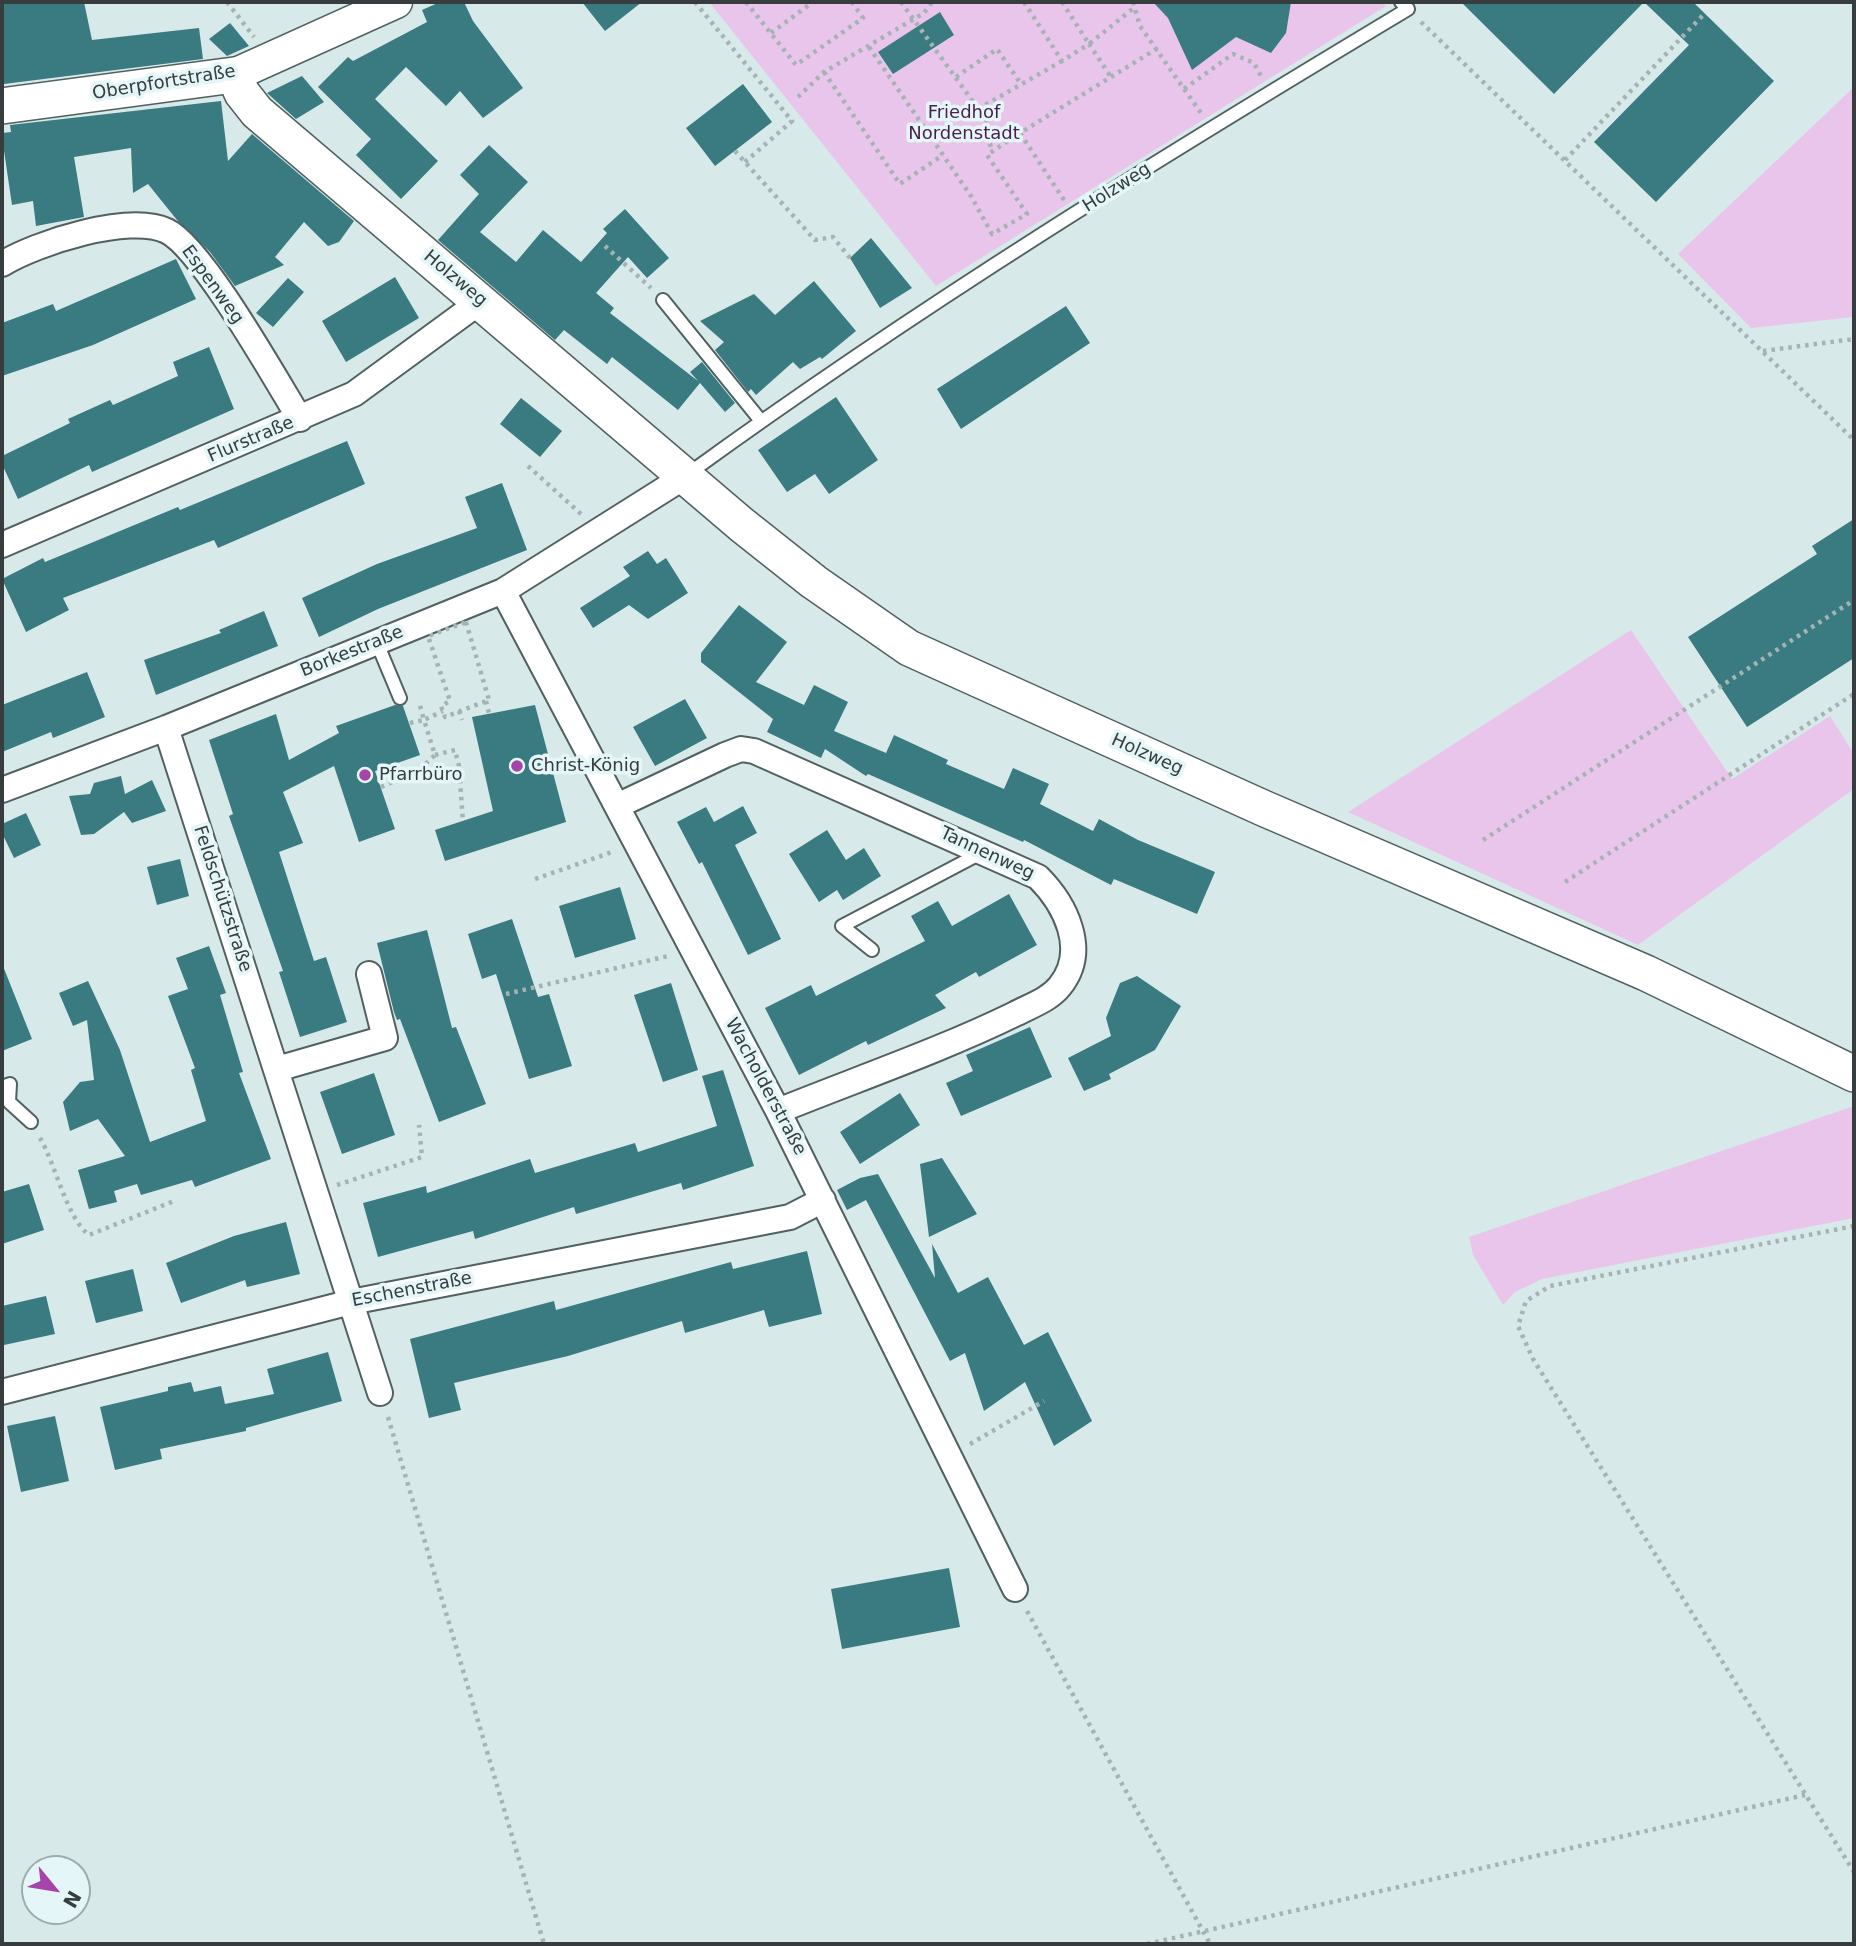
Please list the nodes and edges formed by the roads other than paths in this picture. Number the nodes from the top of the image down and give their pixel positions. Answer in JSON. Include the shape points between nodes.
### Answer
{"nodes":[{"id":1,"x":396,"y":2,"type":"edge"},
{"id":2,"x":1404,"y":5,"type":"edge"},
{"id":3,"x":234,"y":75,"type":"junction"},
{"id":4,"x":2,"y":106,"type":"edge"},
{"id":5,"x":2,"y":264,"type":"edge"},
{"id":6,"x":663,"y":300,"type":"road end"},
{"id":7,"x":481,"y":301,"type":"junction"},
{"id":8,"x":300,"y":419,"type":"junction"},
{"id":9,"x":761,"y":421,"type":"junction"},
{"id":10,"x":684,"y":477,"type":"junction"},
{"id":11,"x":2,"y":545,"type":"edge"},
{"id":12,"x":503,"y":591,"type":"junction"},
{"id":13,"x":377,"y":643,"type":"junction"},
{"id":14,"x":400,"y":698,"type":"dead end"},
{"id":15,"x":166,"y":728,"type":"junction"},
{"id":16,"x":2,"y":790,"type":"edge"},
{"id":17,"x":617,"y":806,"type":"junction"},
{"id":18,"x":985,"y":851,"type":"junction"},
{"id":19,"x":872,"y":950,"type":"dead end"},
{"id":20,"x":369,"y":974,"type":"dead end"},
{"id":21,"x":277,"y":1069,"type":"junction"},
{"id":22,"x":1854,"y":1074,"type":"edge"},
{"id":23,"x":2,"y":1087,"type":"edge"},
{"id":24,"x":778,"y":1111,"type":"junction"},
{"id":25,"x":31,"y":1122,"type":"road end"},
{"id":26,"x":823,"y":1200,"type":"junction"},
{"id":27,"x":351,"y":1302,"type":"junction"},
{"id":28,"x":2,"y":1392,"type":"edge"},
{"id":29,"x":380,"y":1393,"type":"road end"},
{"id":30,"x":1015,"y":1589,"type":"road end"}],
"edges":[{"from":1,"to":3,"type":"street","name":"Oberpfortstraße"},
{"from":2,"to":9,"type":"lane","name":"Holzweg"},
{"from":3,"to":4,"type":"main road","name":"Oberpfortstraße"},
{"from":3,"to":7,"type":"main road","name":"Holzweg","via":[[257,112]]},
{"from":5,"to":8,"type":"street","name":"Espenweg","via":[[76,235],[117,227],[155,226],[169,232],[182,242],[232,310]]},
{"from":6,"to":9,"type":"lane"},
{"from":7,"to":8,"type":"street","name":"Flurstraße","via":[[354,394]]},
{"from":7,"to":10,"type":"main road","name":"Holzweg"},
{"from":8,"to":11,"type":"street","name":"Flurstraße"},
{"from":9,"to":10,"type":"lane","name":"Holzweg"},
{"from":10,"to":12,"type":"street","name":"Borkestraße"},
{"from":10,"to":22,"type":"main road","name":"Holzweg","via":[[814,582],[909,648],[1263,808],[1646,973]]},
{"from":12,"to":13,"type":"street","name":"Borkestraße"},
{"from":12,"to":17,"type":"street","name":"Wacholderstraße"},
{"from":13,"to":14,"type":"lane"},
{"from":13,"to":15,"type":"street","name":"Borkestraße"},
{"from":15,"to":16,"type":"street","name":"Borkestraße"},
{"from":15,"to":21,"type":"street","name":"Feldschützstraße"},
{"from":17,"to":18,"type":"street","name":"Tannenweg","via":[[741,749]]},
{"from":17,"to":24,"type":"street","name":"Wacholderstraße"},
{"from":18,"to":19,"type":"lane","via":[[842,926]]},
{"from":18,"to":24,"type":"street","name":"Tannenweg","via":[[1038,877],[1065,909],[1073,948],[1060,986],[1047,998],[989,1027]]},
{"from":20,"to":21,"type":"street","via":[[385,1038]]},
{"from":21,"to":27,"type":"street","name":"Feldschützstraße"},
{"from":23,"to":25,"type":"lane","via":[[10,1084],[9,1102]]},
{"from":24,"to":26,"type":"street","name":"Wacholderstraße"},
{"from":26,"to":27,"type":"street","name":"Eschenstraße","via":[[790,1217]]},
{"from":26,"to":30,"type":"street","name":"Wacholderstraße"},
{"from":27,"to":28,"type":"street","name":"Eschenstraße"},
{"from":27,"to":29,"type":"street","name":"Feldschützstraße"}]}
